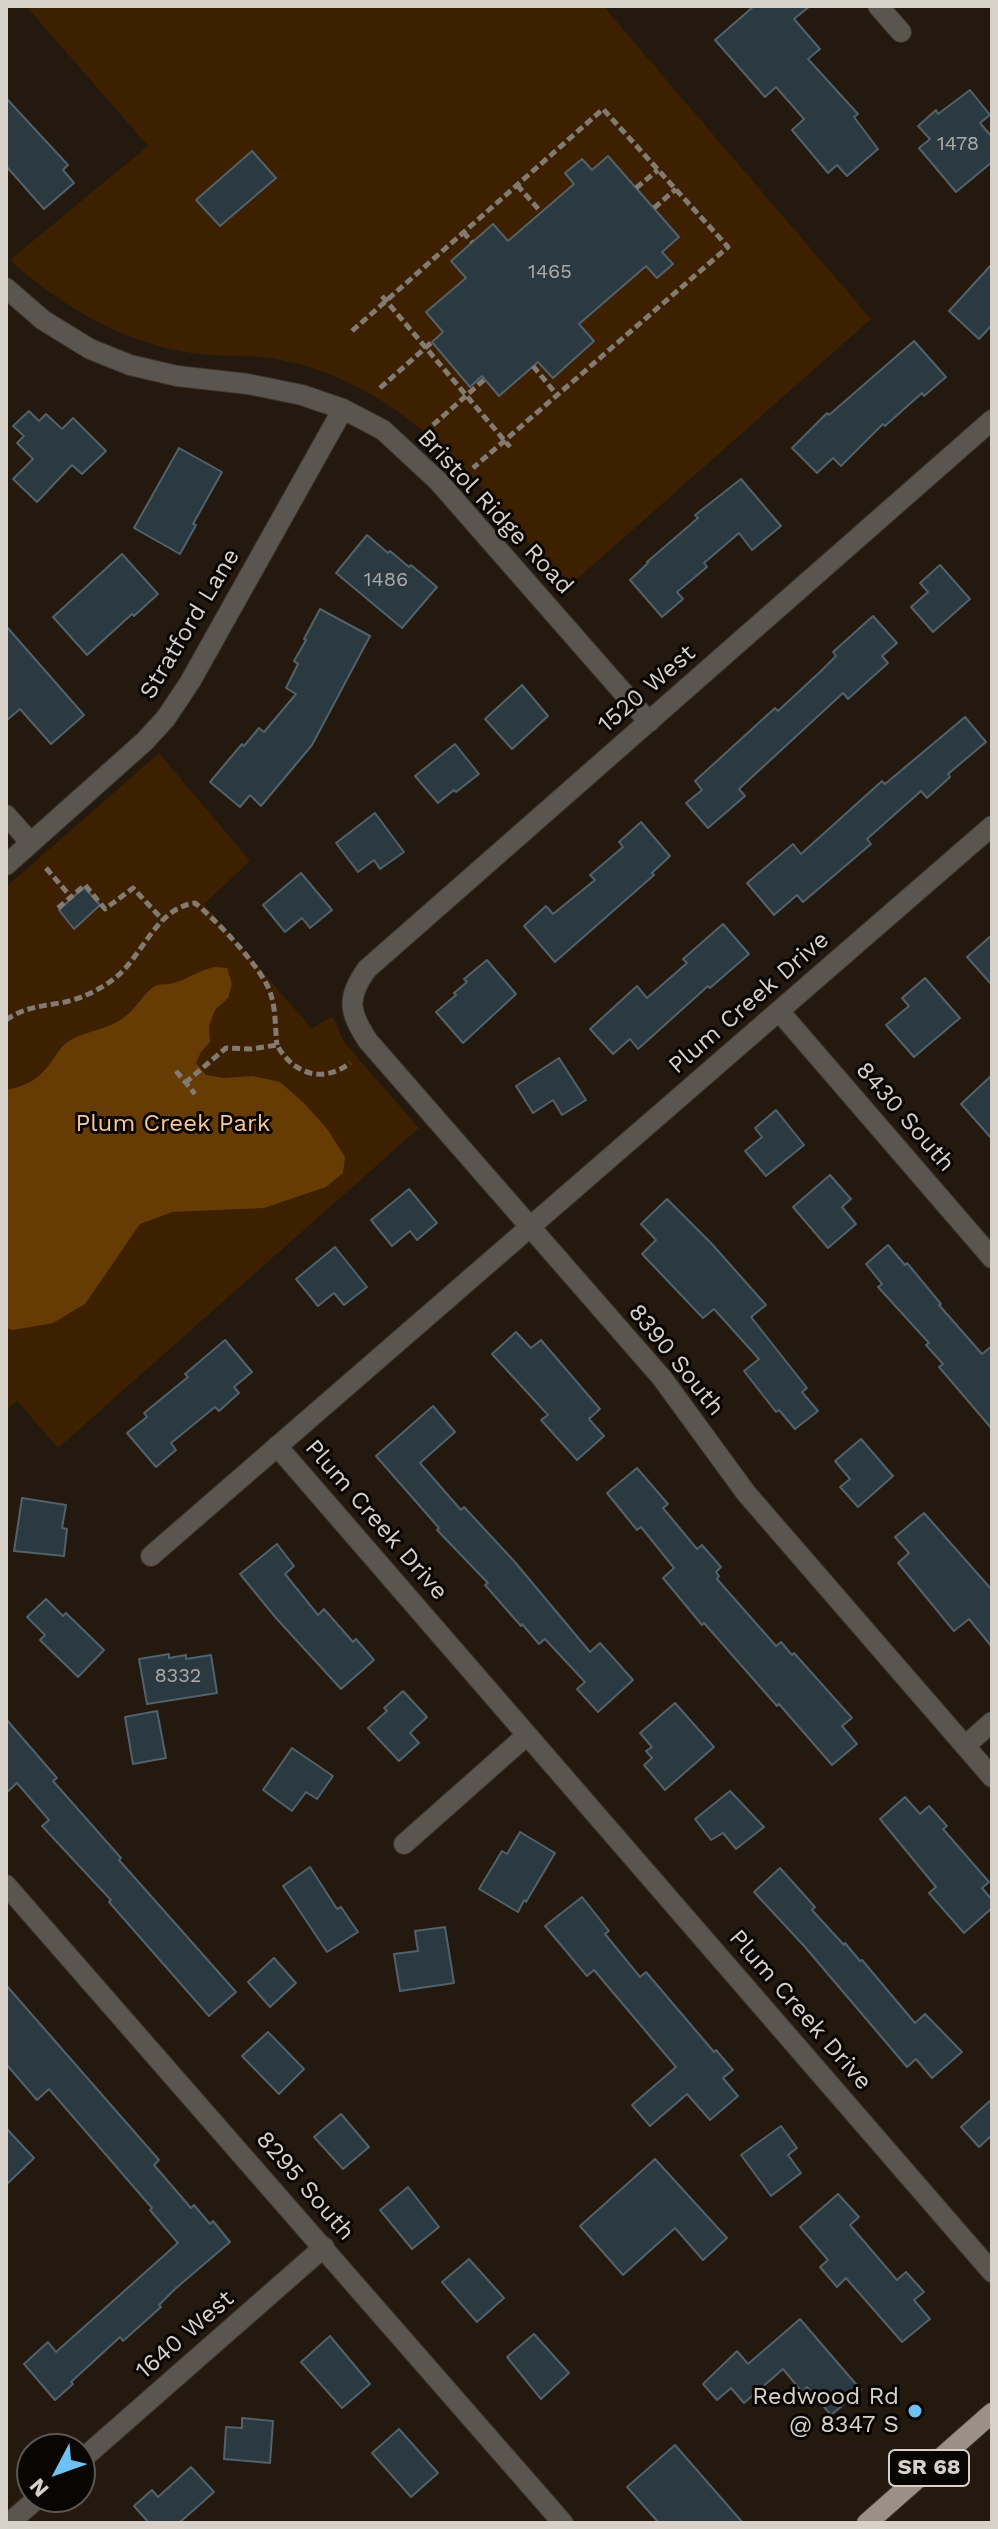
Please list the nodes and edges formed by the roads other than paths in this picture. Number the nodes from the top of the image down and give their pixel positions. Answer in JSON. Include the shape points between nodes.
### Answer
{"nodes":[{"id":1,"x":878,"y":6,"type":"edge"},
{"id":2,"x":901,"y":32,"type":"dead end"},
{"id":3,"x":6,"y":288,"type":"edge"},
{"id":4,"x":343,"y":409,"type":"junction"},
{"id":5,"x":992,"y":420,"type":"edge"},
{"id":6,"x":649,"y":722,"type":"junction"},
{"id":7,"x":6,"y":815,"type":"edge"},
{"id":8,"x":992,"y":826,"type":"edge"},
{"id":9,"x":31,"y":843,"type":"junction"},
{"id":10,"x":6,"y":865,"type":"edge"},
{"id":11,"x":351,"y":1006,"type":"joint"},
{"id":12,"x":779,"y":1011,"type":"junction"},
{"id":13,"x":531,"y":1227,"type":"junction"},
{"id":14,"x":989,"y":1248,"type":"edge"},
{"id":15,"x":277,"y":1446,"type":"junction"},
{"id":16,"x":151,"y":1556,"type":"dead end"},
{"id":17,"x":992,"y":1722,"type":"edge"},
{"id":18,"x":527,"y":1735,"type":"junction"},
{"id":19,"x":965,"y":1746,"type":"junction"},
{"id":20,"x":992,"y":1777,"type":"edge"},
{"id":21,"x":404,"y":1844,"type":"dead end"},
{"id":22,"x":6,"y":1885,"type":"edge"},
{"id":23,"x":324,"y":2247,"type":"junction"},
{"id":24,"x":992,"y":2272,"type":"edge"},
{"id":25,"x":992,"y":2413,"type":"edge"},
{"id":26,"x":96,"y":2447,"type":"edge"},
{"id":27,"x":563,"y":2523,"type":"edge"},
{"id":28,"x":867,"y":2523,"type":"edge"}],
"edges":[{"from":1,"to":2,"type":"street"},
{"from":3,"to":4,"type":"street","name":"Bristol Ridge Road","via":[[43,320],[90,349],[130,365],[275,389]]},
{"from":4,"to":6,"type":"street","name":"Bristol Ridge Road","via":[[383,430],[438,481]]},
{"from":4,"to":9,"type":"street","name":"Stratford Lane","via":[[166,718]]},
{"from":5,"to":6,"type":"street","name":"1520 West"},
{"from":6,"to":11,"type":"street","name":"1520 West","via":[[367,969],[355,986]]},
{"from":7,"to":9,"type":"street"},
{"from":8,"to":12,"type":"street","name":"Plum Creek Drive"},
{"from":9,"to":10,"type":"street","name":"Stratford Lane"},
{"from":11,"to":13,"type":"street","name":"8390 South","via":[[368,1041]]},
{"from":12,"to":13,"type":"street","name":"Plum Creek Drive"},
{"from":12,"to":14,"type":"street","name":"8430 South"},
{"from":13,"to":15,"type":"street","name":"Plum Creek Drive"},
{"from":13,"to":19,"type":"street","name":"8390 South","via":[[662,1378],[746,1493]]},
{"from":15,"to":16,"type":"street"},
{"from":15,"to":18,"type":"street","name":"Plum Creek Drive"},
{"from":17,"to":19,"type":"street"},
{"from":18,"to":21,"type":"street"},
{"from":18,"to":24,"type":"street","name":"Plum Creek Drive"},
{"from":19,"to":20,"type":"street","name":"8390 South"},
{"from":22,"to":23,"type":"street","name":"8295 South"},
{"from":23,"to":26,"type":"street","name":"1640 West"},
{"from":23,"to":27,"type":"street","name":"8295 South"},
{"from":25,"to":28,"type":"main road","number":"SR 68"}]}
